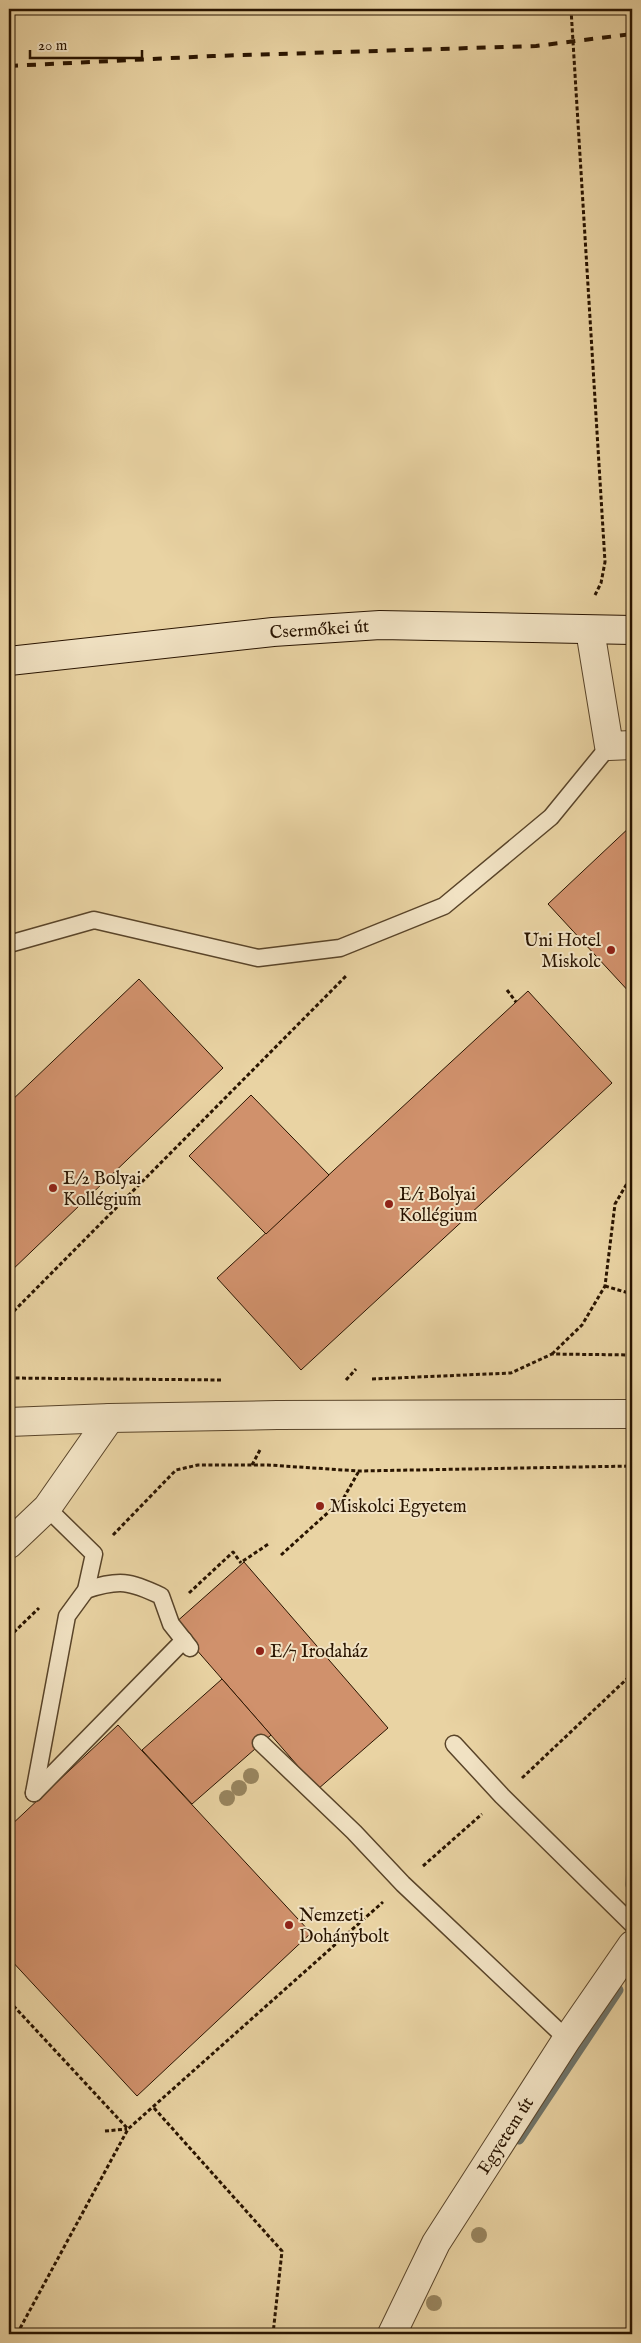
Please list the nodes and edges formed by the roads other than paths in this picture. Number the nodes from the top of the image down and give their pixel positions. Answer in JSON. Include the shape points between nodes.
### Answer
{"nodes":[{"id":1,"x":590,"y":630,"type":"junction"},
{"id":2,"x":632,"y":630,"type":"edge"},
{"id":3,"x":9,"y":661,"type":"edge"},
{"id":4,"x":621,"y":746,"type":"edge"},
{"id":5,"x":9,"y":944,"type":"edge"},
{"id":6,"x":632,"y":1414,"type":"edge"},
{"id":7,"x":110,"y":1418,"type":"junction"},
{"id":8,"x":9,"y":1422,"type":"edge"},
{"id":9,"x":47,"y":1508,"type":"junction"},
{"id":10,"x":9,"y":1544,"type":"edge"},
{"id":11,"x":86,"y":1590,"type":"junction"},
{"id":12,"x":262,"y":1743,"type":"dead end"},
{"id":13,"x":454,"y":1744,"type":"dead end"},
{"id":14,"x":632,"y":1924,"type":"edge"},
{"id":15,"x":632,"y":1945,"type":"edge"},
{"id":16,"x":567,"y":2039,"type":"junction"},
{"id":17,"x":392,"y":2334,"type":"edge"}],
"edges":[{"from":1,"to":2,"type":"street","name":"Csermőkei út"},
{"from":1,"to":3,"type":"street","name":"Csermőkei út","via":[[370,626],[273,632]]},
{"from":1,"to":4,"type":"street"},
{"from":4,"to":5,"type":"lane","via":[[551,817],[444,906],[340,948],[258,958],[94,920]]},
{"from":6,"to":7,"type":"street"},
{"from":7,"to":8,"type":"street"},
{"from":7,"to":9,"type":"street"},
{"from":9,"to":10,"type":"street"},
{"from":9,"to":11,"type":"lane","via":[[94,1554]]},
{"from":11,"to":11,"type":"lane","via":[[67,1616],[34,1794],[187,1644],[171,1624],[161,1596],[140,1586],[111,1582]]},
{"from":12,"to":16,"type":"lane","via":[[403,1884]]},
{"from":13,"to":14,"type":"lane"},
{"from":15,"to":16,"type":"street","name":"Egyetem út"},
{"from":16,"to":17,"type":"street","name":"Egyetem út","via":[[436,2243]]}]}
